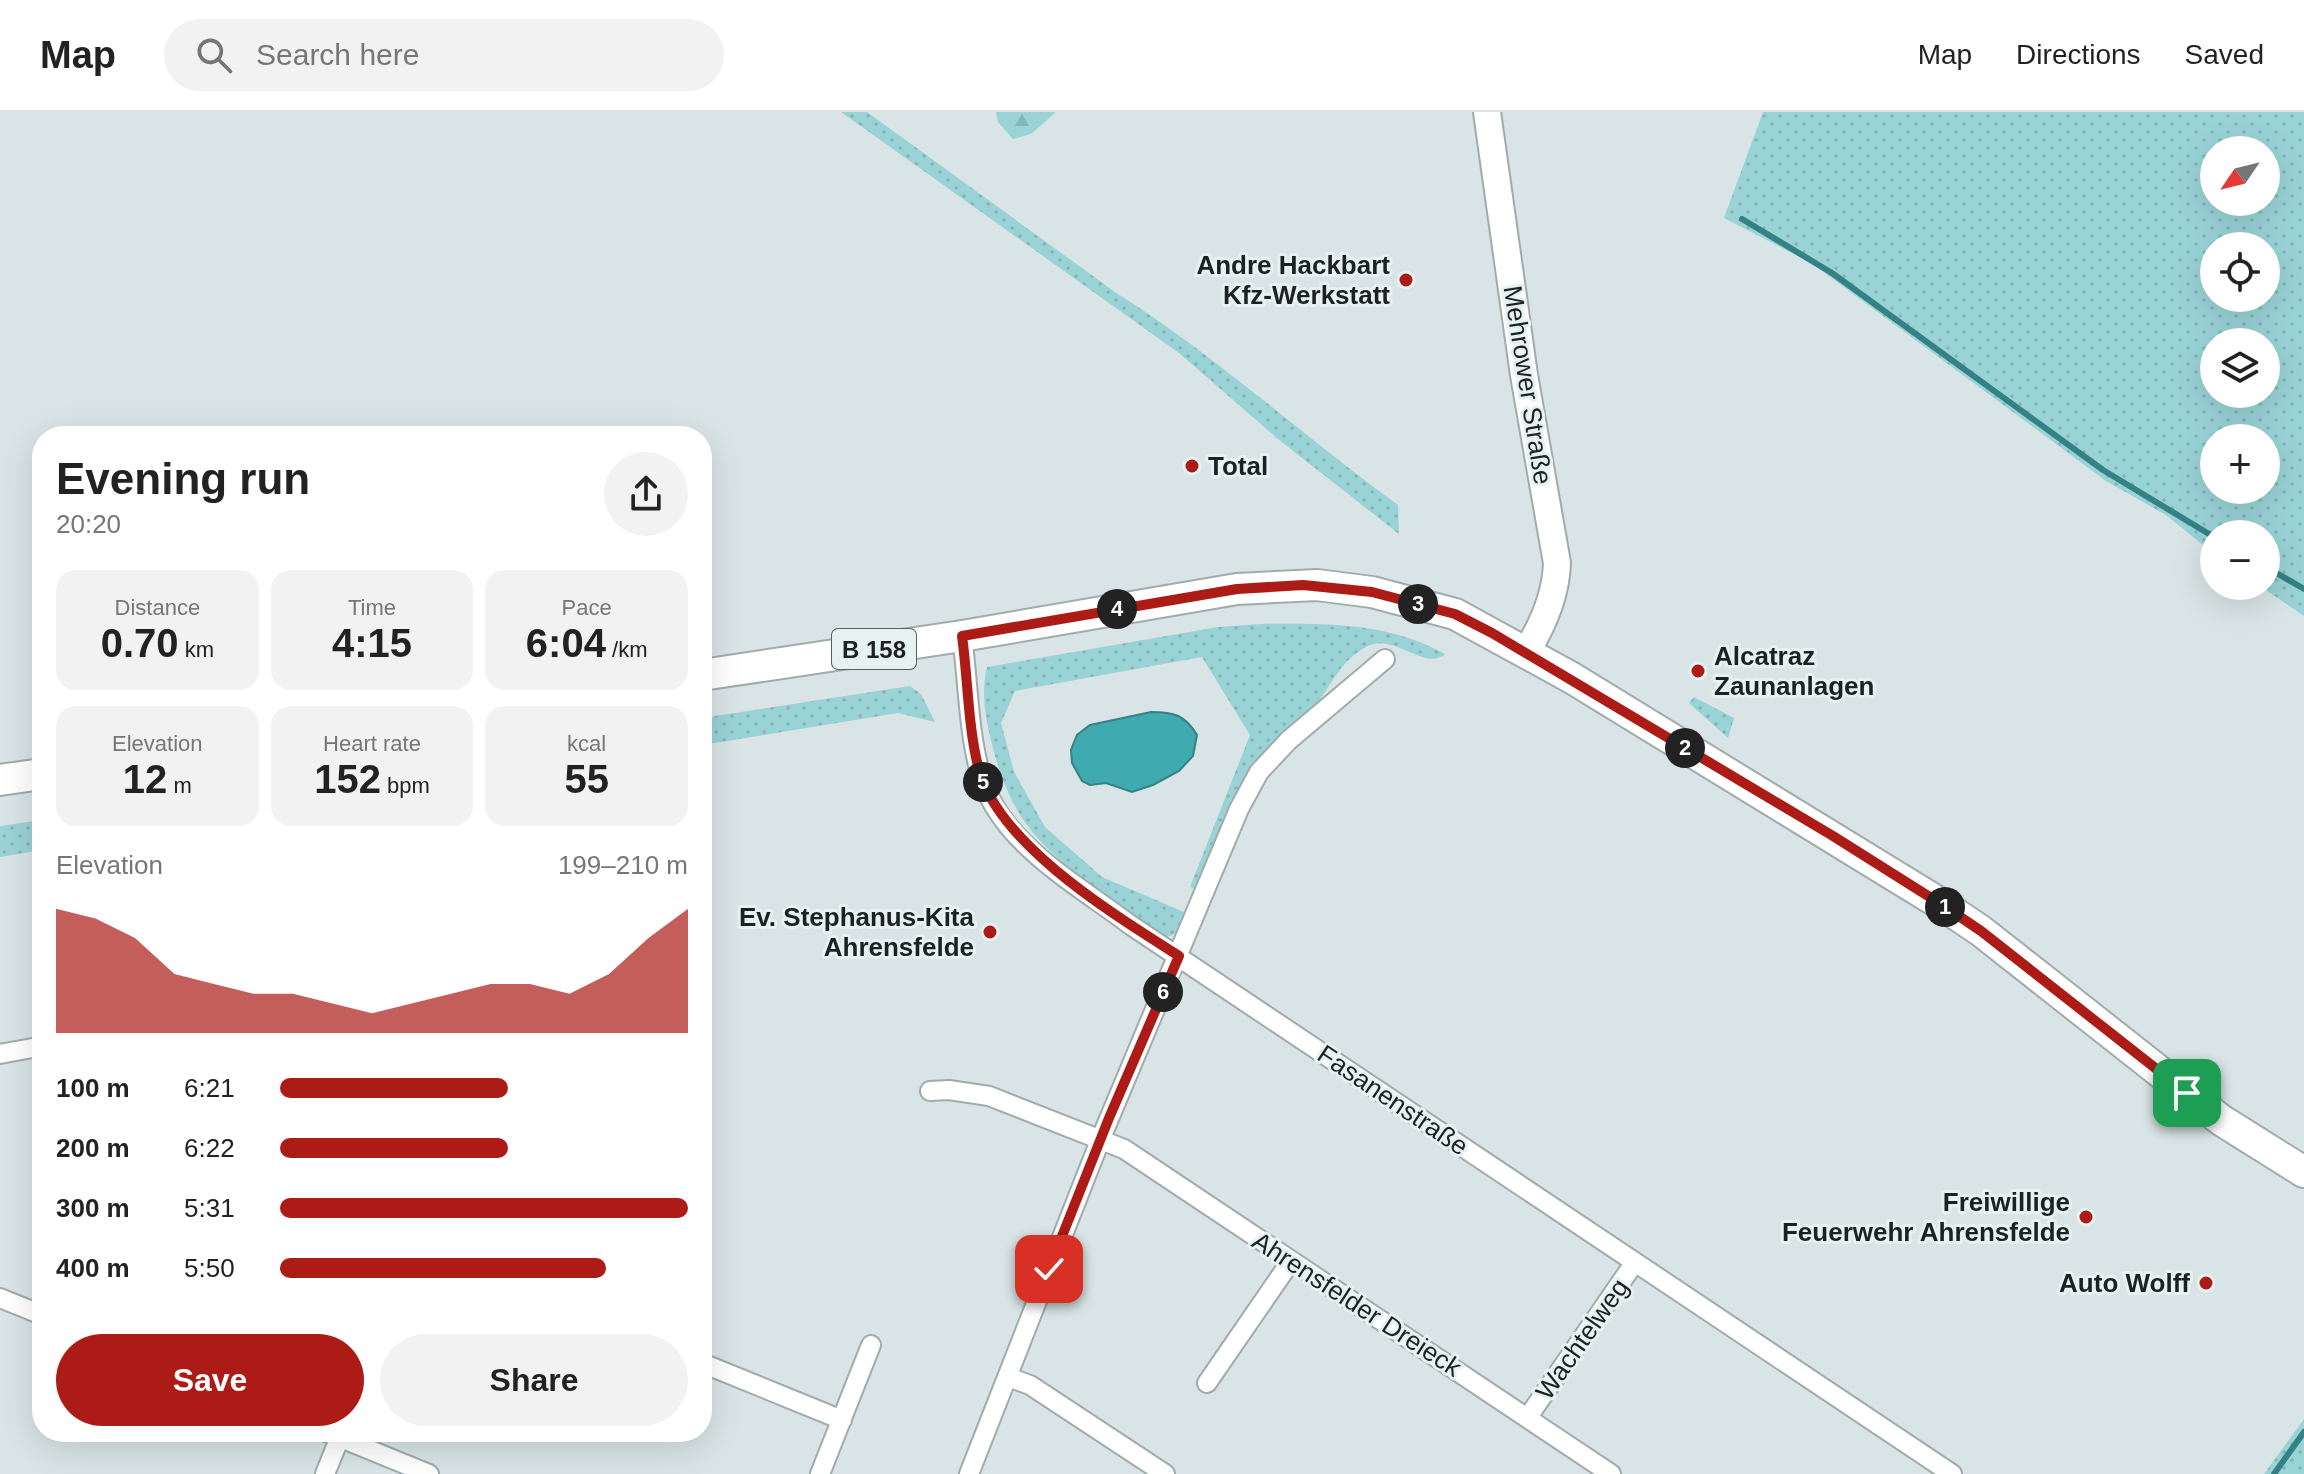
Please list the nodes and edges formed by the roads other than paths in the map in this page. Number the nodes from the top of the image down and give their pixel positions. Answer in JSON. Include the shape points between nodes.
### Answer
{"nodes":[{"id":1,"x":1487,"y":112,"type":"edge"},
{"id":2,"x":962,"y":636,"type":"junction"},
{"id":3,"x":1526,"y":652,"type":"junction"},
{"id":4,"x":1385,"y":659,"type":"dead end"},
{"id":5,"x":712,"y":674,"type":"edge"},
{"id":6,"x":32,"y":775,"type":"edge"},
{"id":7,"x":0,"y":780,"type":"edge"},
{"id":8,"x":1179,"y":956,"type":"junction"},
{"id":9,"x":32,"y":1048,"type":"edge"},
{"id":10,"x":0,"y":1054,"type":"edge"},
{"id":11,"x":930,"y":1091,"type":"dead end"},
{"id":12,"x":1101,"y":1138,"type":"junction"},
{"id":13,"x":2304,"y":1172,"type":"edge"},
{"id":14,"x":1291,"y":1261,"type":"junction"},
{"id":15,"x":1635,"y":1262,"type":"junction"},
{"id":16,"x":0,"y":1298,"type":"edge"},
{"id":17,"x":32,"y":1311,"type":"edge"},
{"id":18,"x":871,"y":1345,"type":"dead end"},
{"id":19,"x":712,"y":1367,"type":"edge"},
{"id":20,"x":1008,"y":1377,"type":"junction"},
{"id":21,"x":1207,"y":1383,"type":"dead end"},
{"id":22,"x":1528,"y":1417,"type":"junction"},
{"id":23,"x":842,"y":1420,"type":"junction"},
{"id":24,"x":334,"y":1442,"type":"edge"},
{"id":25,"x":355,"y":1442,"type":"edge"},
{"id":26,"x":325,"y":1474,"type":"edge"},
{"id":27,"x":429,"y":1474,"type":"edge"},
{"id":28,"x":820,"y":1474,"type":"edge"},
{"id":29,"x":969,"y":1474,"type":"edge"},
{"id":30,"x":1165,"y":1474,"type":"edge"},
{"id":31,"x":1611,"y":1474,"type":"edge"},
{"id":32,"x":1952,"y":1474,"type":"edge"}],
"edges":[{"from":1,"to":3,"type":"main road","name":"Mehrower Straße","via":[[1557,563],[1557,584]]},
{"from":2,"to":3,"type":"main road","number":"B 158","via":[[1237,589],[1317,585],[1372,592],[1455,614]]},
{"from":2,"to":5,"type":"main road","number":"B 158"},
{"from":2,"to":8,"type":"street","name":"Fasanenstraße","via":[[979,770],[1003,819],[1032,851]]},
{"from":3,"to":13,"type":"main road","number":"B 158","via":[[1957,914],[2221,1120]]},
{"from":4,"to":8,"type":"street","via":[[1259,772]]},
{"from":6,"to":7,"type":"main road"},
{"from":8,"to":12,"type":"street"},
{"from":8,"to":15,"type":"street","name":"Fasanenstraße"},
{"from":9,"to":10,"type":"street"},
{"from":11,"to":12,"type":"street","name":"Ahrensfelder Dreieck","via":[[989,1096]]},
{"from":12,"to":14,"type":"street","name":"Ahrensfelder Dreieck"},
{"from":12,"to":20,"type":"street"},
{"from":14,"to":21,"type":"street"},
{"from":14,"to":22,"type":"street","name":"Ahrensfelder Dreieck"},
{"from":15,"to":22,"type":"street","name":"Wachtelweg"},
{"from":15,"to":32,"type":"street","name":"Fasanenstraße"},
{"from":16,"to":17,"type":"street"},
{"from":18,"to":23,"type":"street"},
{"from":19,"to":23,"type":"street"},
{"from":20,"to":29,"type":"street"},
{"from":20,"to":30,"type":"street","via":[[1030,1385]]},
{"from":22,"to":31,"type":"street","name":"Ahrensfelder Dreieck"},
{"from":23,"to":28,"type":"street"},
{"from":24,"to":26,"type":"street"},
{"from":25,"to":27,"type":"street"}]}
